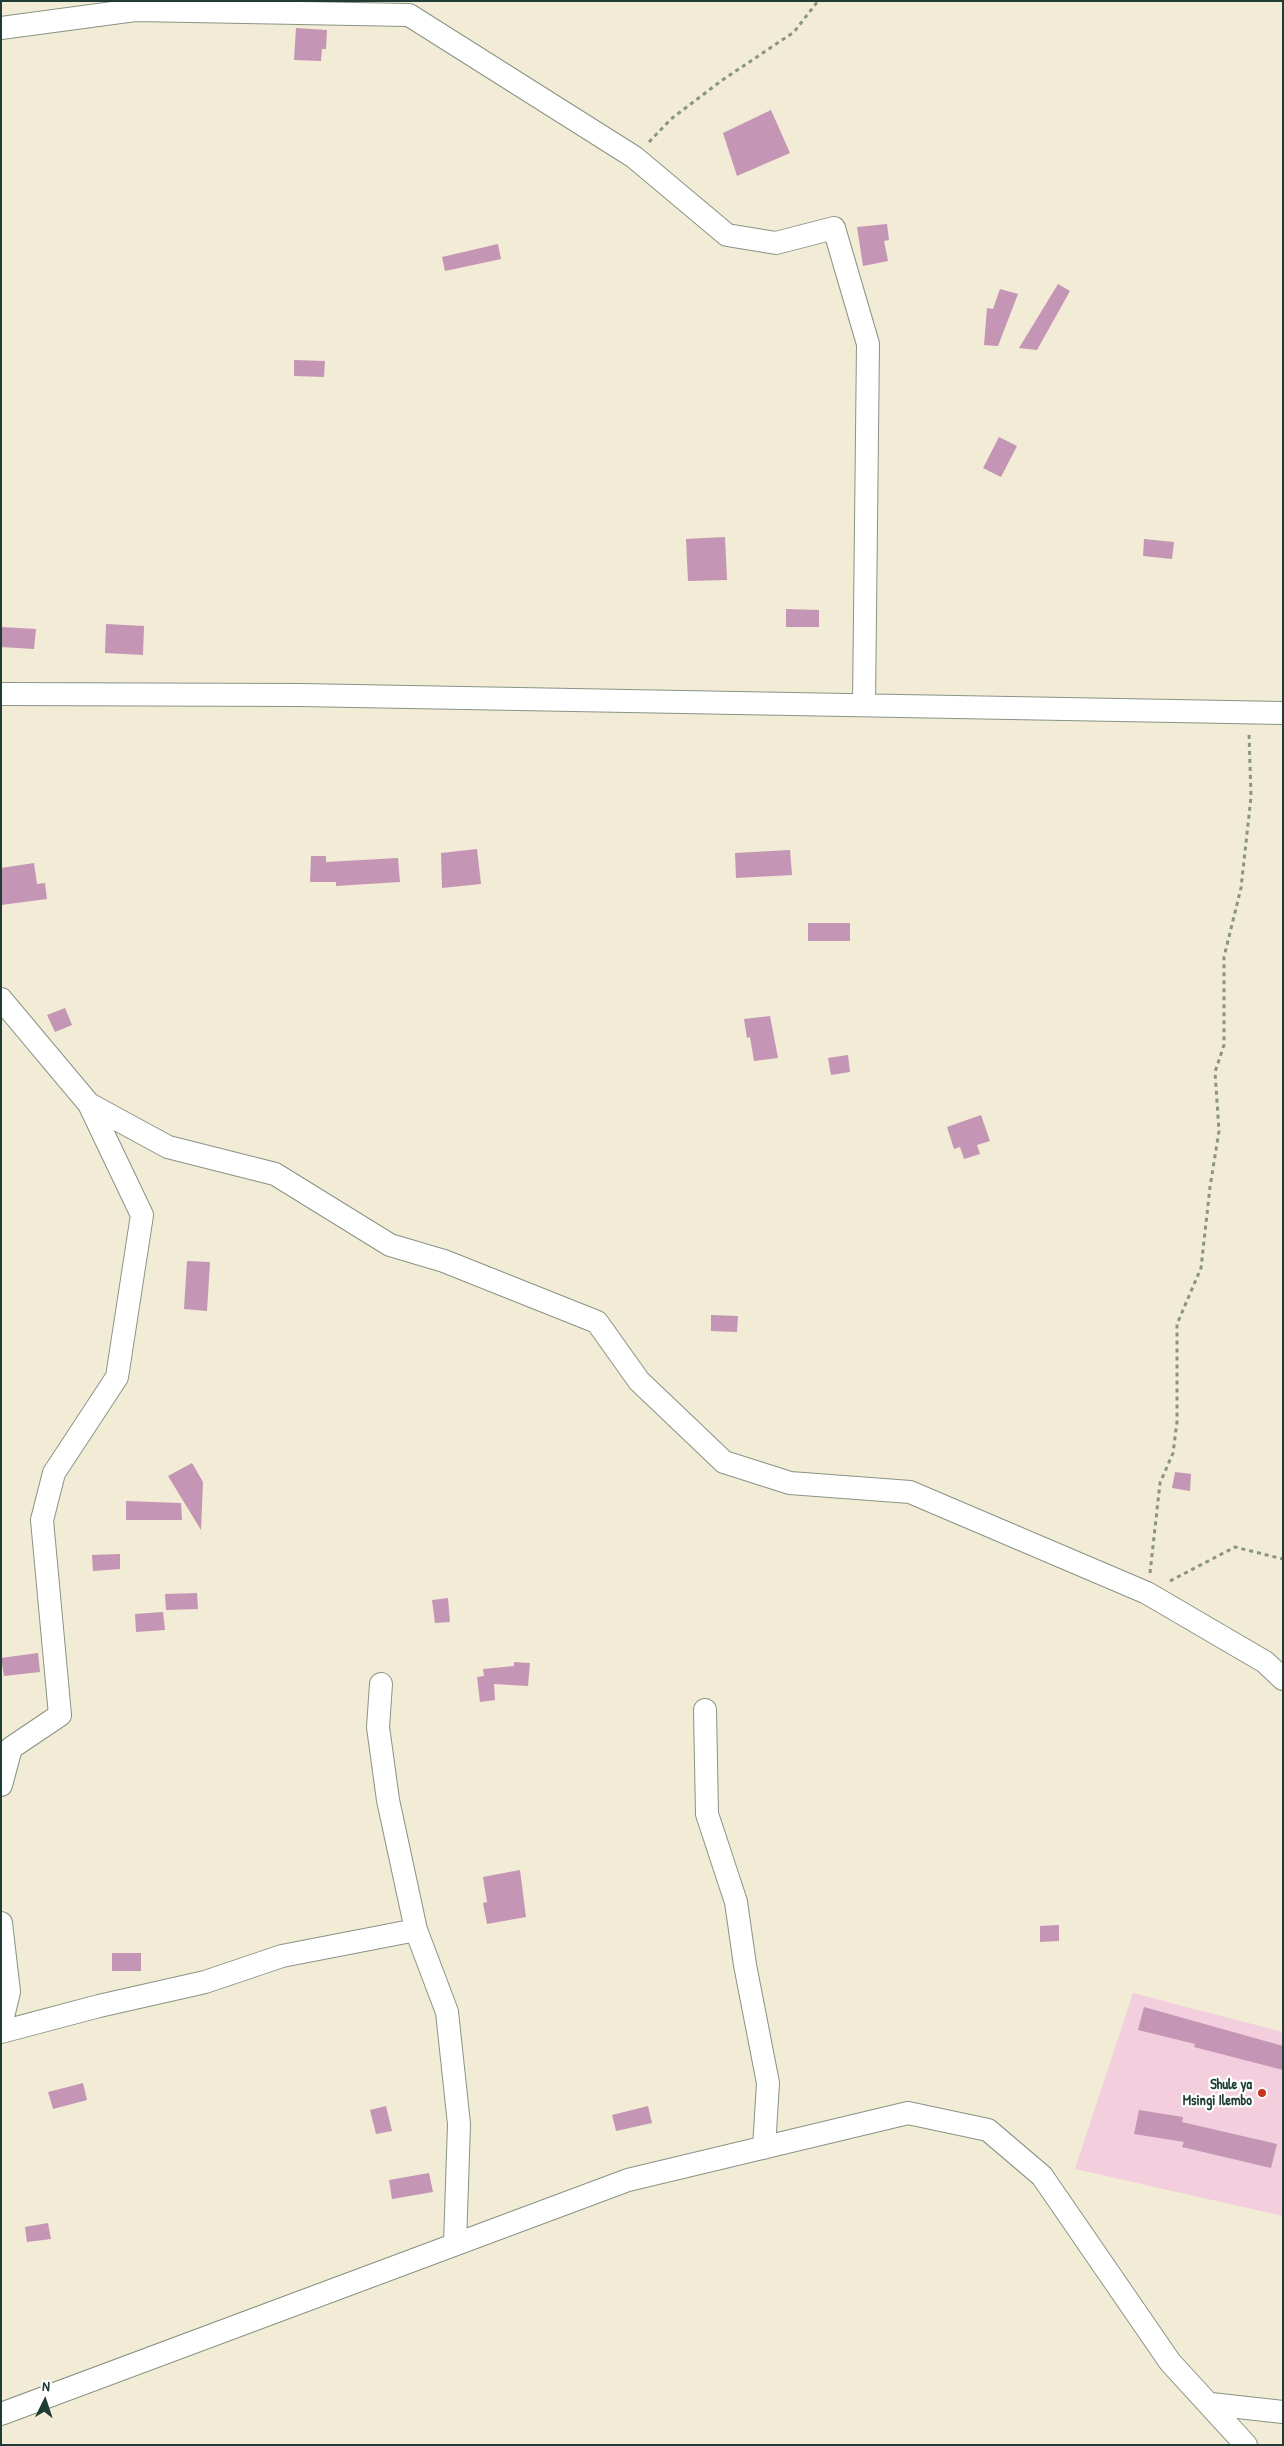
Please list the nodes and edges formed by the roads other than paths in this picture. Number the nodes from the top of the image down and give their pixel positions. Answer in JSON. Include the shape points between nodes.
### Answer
{"nodes":[{"id":1,"x":1,"y":28,"type":"edge"},
{"id":2,"x":1,"y":694,"type":"edge"},
{"id":3,"x":864,"y":704,"type":"junction"},
{"id":4,"x":1283,"y":713,"type":"edge"},
{"id":5,"x":1,"y":1000,"type":"edge"},
{"id":6,"x":89,"y":1104,"type":"junction"},
{"id":7,"x":1283,"y":1679,"type":"edge"},
{"id":8,"x":381,"y":1684,"type":"dead end"},
{"id":9,"x":705,"y":1710,"type":"dead end"},
{"id":10,"x":1,"y":1785,"type":"edge"},
{"id":11,"x":1,"y":1923,"type":"edge"},
{"id":12,"x":416,"y":1930,"type":"junction"},
{"id":13,"x":1,"y":2025,"type":"edge"},
{"id":14,"x":1,"y":2032,"type":"edge"},
{"id":15,"x":764,"y":2148,"type":"junction"},
{"id":16,"x":455,"y":2244,"type":"junction"},
{"id":17,"x":1211,"y":2404,"type":"junction"},
{"id":18,"x":1,"y":2409,"type":"edge"},
{"id":19,"x":1283,"y":2412,"type":"edge"},
{"id":20,"x":2,"y":2413,"type":"edge"},
{"id":21,"x":1246,"y":2445,"type":"edge"}],
"edges":[{"from":1,"to":3,"type":"street","via":[[135,10],[409,15],[634,157],[727,235],[776,243],[834,228],[868,344]]},
{"from":2,"to":3,"type":"street"},
{"from":3,"to":4,"type":"street"},
{"from":5,"to":6,"type":"street"},
{"from":6,"to":7,"type":"street","via":[[168,1147],[275,1174],[390,1245],[444,1261],[597,1322],[639,1381],[724,1462],[790,1483],[910,1492],[1147,1593],[1265,1662]]},
{"from":6,"to":10,"type":"street","via":[[142,1216],[117,1377],[54,1473],[42,1520],[60,1715],[10,1748]]},
{"from":8,"to":12,"type":"street","via":[[378,1727],[388,1800]]},
{"from":9,"to":15,"type":"street","via":[[707,1814],[736,1902],[768,2083]]},
{"from":11,"to":13,"type":"street","via":[[9,1992]]},
{"from":12,"to":14,"type":"street","via":[[282,1956],[205,1982]]},
{"from":12,"to":16,"type":"street","via":[[447,2012],[459,2124]]},
{"from":15,"to":16,"type":"street","via":[[628,2180]]},
{"from":15,"to":17,"type":"street","via":[[908,2113],[988,2130],[1042,2176],[1170,2362]]},
{"from":16,"to":20,"type":"street"},
{"from":17,"to":19,"type":"street"},
{"from":17,"to":21,"type":"street"},
{"from":18,"to":20,"type":"street"}]}
